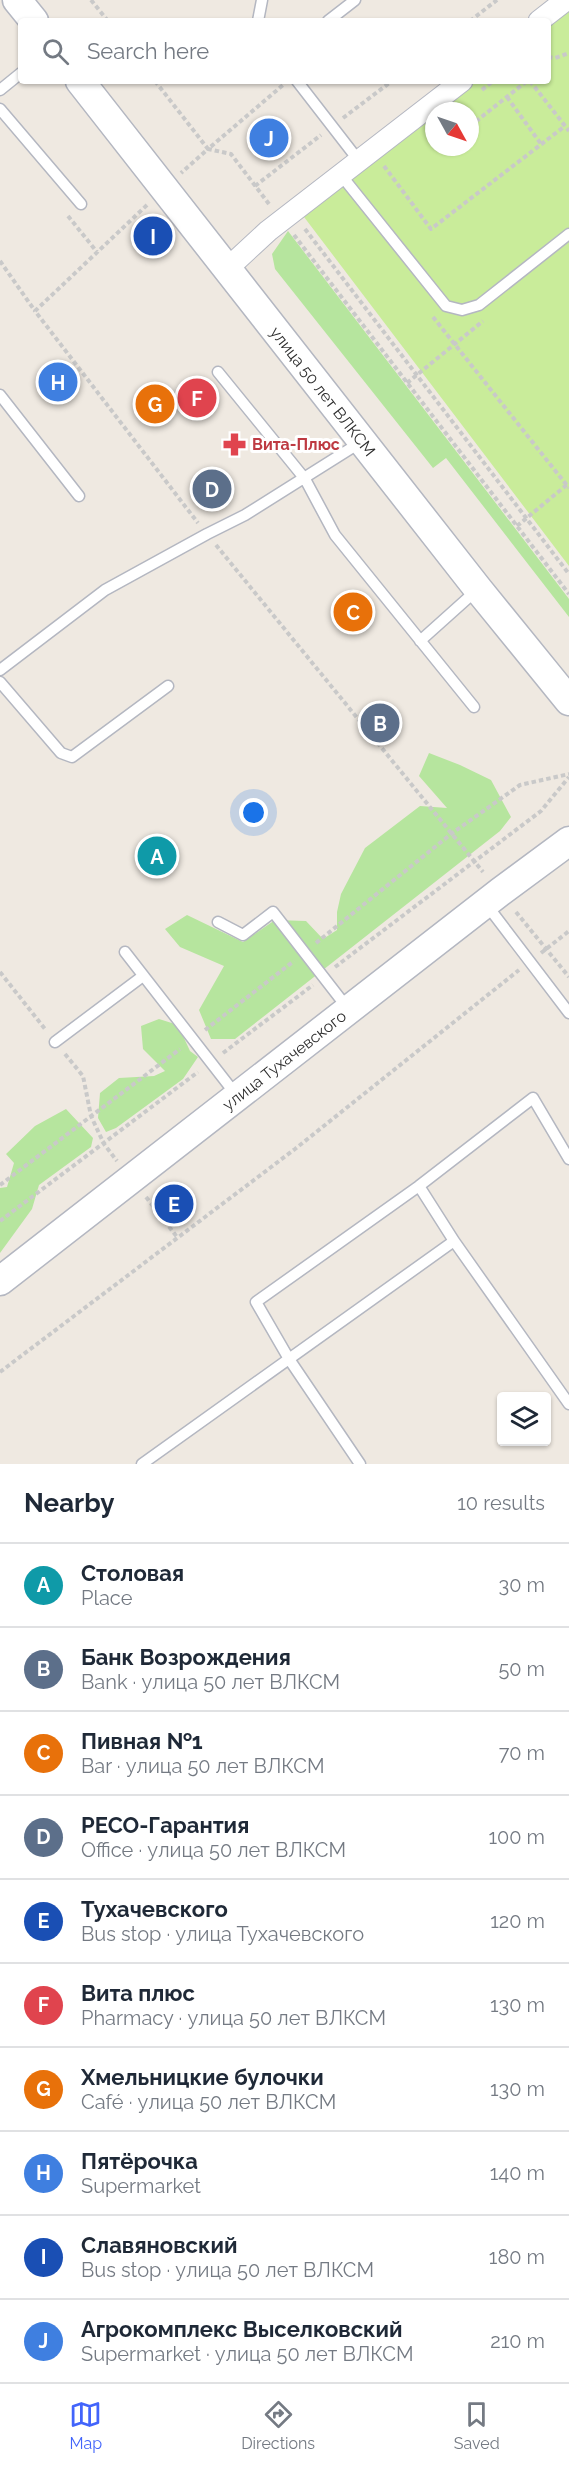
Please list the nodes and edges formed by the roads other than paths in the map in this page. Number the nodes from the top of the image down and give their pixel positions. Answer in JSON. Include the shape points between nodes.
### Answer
{"nodes":[{"id":1,"x":17,"y":0,"type":"edge"},
{"id":2,"x":262,"y":0,"type":"edge"},
{"id":3,"x":355,"y":0,"type":"edge"},
{"id":4,"x":566,"y":0,"type":"edge"},
{"id":5,"x":31,"y":18,"type":"edge"},
{"id":6,"x":259,"y":18,"type":"edge"},
{"id":7,"x":332,"y":18,"type":"edge"},
{"id":8,"x":543,"y":18,"type":"edge"},
{"id":9,"x":18,"y":75,"type":"edge"},
{"id":10,"x":82,"y":84,"type":"edge"},
{"id":11,"x":299,"y":84,"type":"edge"},
{"id":12,"x":458,"y":84,"type":"edge"},
{"id":13,"x":0,"y":90,"type":"edge"},
{"id":14,"x":0,"y":109,"type":"edge"},
{"id":15,"x":359,"y":161,"type":"junction"},
{"id":16,"x":341,"y":175,"type":"junction"},
{"id":17,"x":81,"y":204,"type":"dead end"},
{"id":18,"x":569,"y":234,"type":"edge"},
{"id":19,"x":228,"y":268,"type":"junction"},
{"id":20,"x":218,"y":372,"type":"dead end"},
{"id":21,"x":0,"y":395,"type":"edge"},
{"id":22,"x":362,"y":441,"type":"junction"},
{"id":23,"x":305,"y":479,"type":"junction"},
{"id":24,"x":79,"y":496,"type":"dead end"},
{"id":25,"x":478,"y":589,"type":"junction"},
{"id":26,"x":420,"y":641,"type":"junction"},
{"id":27,"x":0,"y":670,"type":"edge"},
{"id":28,"x":0,"y":682,"type":"edge"},
{"id":29,"x":168,"y":686,"type":"dead end"},
{"id":30,"x":569,"y":701,"type":"edge"},
{"id":31,"x":474,"y":707,"type":"dead end"},
{"id":32,"x":569,"y":841,"type":"edge"},
{"id":33,"x":486,"y":904,"type":"junction"},
{"id":34,"x":218,"y":922,"type":"dead end"},
{"id":35,"x":125,"y":952,"type":"dead end"},
{"id":36,"x":143,"y":975,"type":"junction"},
{"id":37,"x":349,"y":1010,"type":"junction"},
{"id":38,"x":569,"y":1013,"type":"edge"},
{"id":39,"x":55,"y":1042,"type":"road end"},
{"id":40,"x":238,"y":1097,"type":"junction"},
{"id":41,"x":569,"y":1159,"type":"edge"},
{"id":42,"x":419,"y":1186,"type":"junction"},
{"id":43,"x":454,"y":1240,"type":"junction"},
{"id":44,"x":0,"y":1281,"type":"edge"},
{"id":45,"x":289,"y":1359,"type":"junction"},
{"id":46,"x":569,"y":1404,"type":"edge"},
{"id":47,"x":142,"y":1464,"type":"edge"},
{"id":48,"x":360,"y":1464,"type":"edge"}],
"edges":[{"from":1,"to":5,"type":"street"},
{"from":2,"to":6,"type":"lane"},
{"from":3,"to":7,"type":"lane"},
{"from":4,"to":8,"type":"street"},
{"from":9,"to":13,"type":"lane"},
{"from":10,"to":19,"type":"street","name":"улица 50 лет ВЛКСМ"},
{"from":11,"to":15,"type":"lane"},
{"from":12,"to":15,"type":"street"},
{"from":14,"to":17,"type":"lane"},
{"from":15,"to":16,"type":"street"},
{"from":16,"to":18,"type":"lane","via":[[446,306],[462,310],[478,305]]},
{"from":16,"to":19,"type":"street","via":[[294,224]]},
{"from":19,"to":22,"type":"street","name":"улица 50 лет ВЛКСМ"},
{"from":20,"to":23,"type":"lane"},
{"from":21,"to":24,"type":"lane"},
{"from":22,"to":23,"type":"lane"},
{"from":22,"to":25,"type":"street","name":"улица 50 лет ВЛКСМ"},
{"from":23,"to":26,"type":"lane","via":[[335,535]]},
{"from":23,"to":27,"type":"lane","via":[[105,590]]},
{"from":25,"to":26,"type":"lane"},
{"from":25,"to":30,"type":"street","name":"улица 50 лет ВЛКСМ"},
{"from":26,"to":31,"type":"lane"},
{"from":28,"to":29,"type":"lane","via":[[61,753],[72,757]]},
{"from":32,"to":33,"type":"street","name":"улица Тухачевского"},
{"from":33,"to":37,"type":"street","name":"улица Тухачевского"},
{"from":33,"to":38,"type":"lane"},
{"from":34,"to":37,"type":"lane","via":[[243,935],[273,912]]},
{"from":35,"to":36,"type":"lane"},
{"from":36,"to":39,"type":"lane"},
{"from":36,"to":40,"type":"lane"},
{"from":37,"to":40,"type":"street","name":"улица Тухачевского"},
{"from":40,"to":44,"type":"street","name":"улица Тухачевского"},
{"from":41,"to":42,"type":"lane","via":[[533,1098]]},
{"from":42,"to":43,"type":"lane"},
{"from":42,"to":45,"type":"lane","via":[[256,1302]]},
{"from":43,"to":45,"type":"lane"},
{"from":43,"to":46,"type":"lane"},
{"from":45,"to":47,"type":"lane"},
{"from":45,"to":48,"type":"lane"}]}
